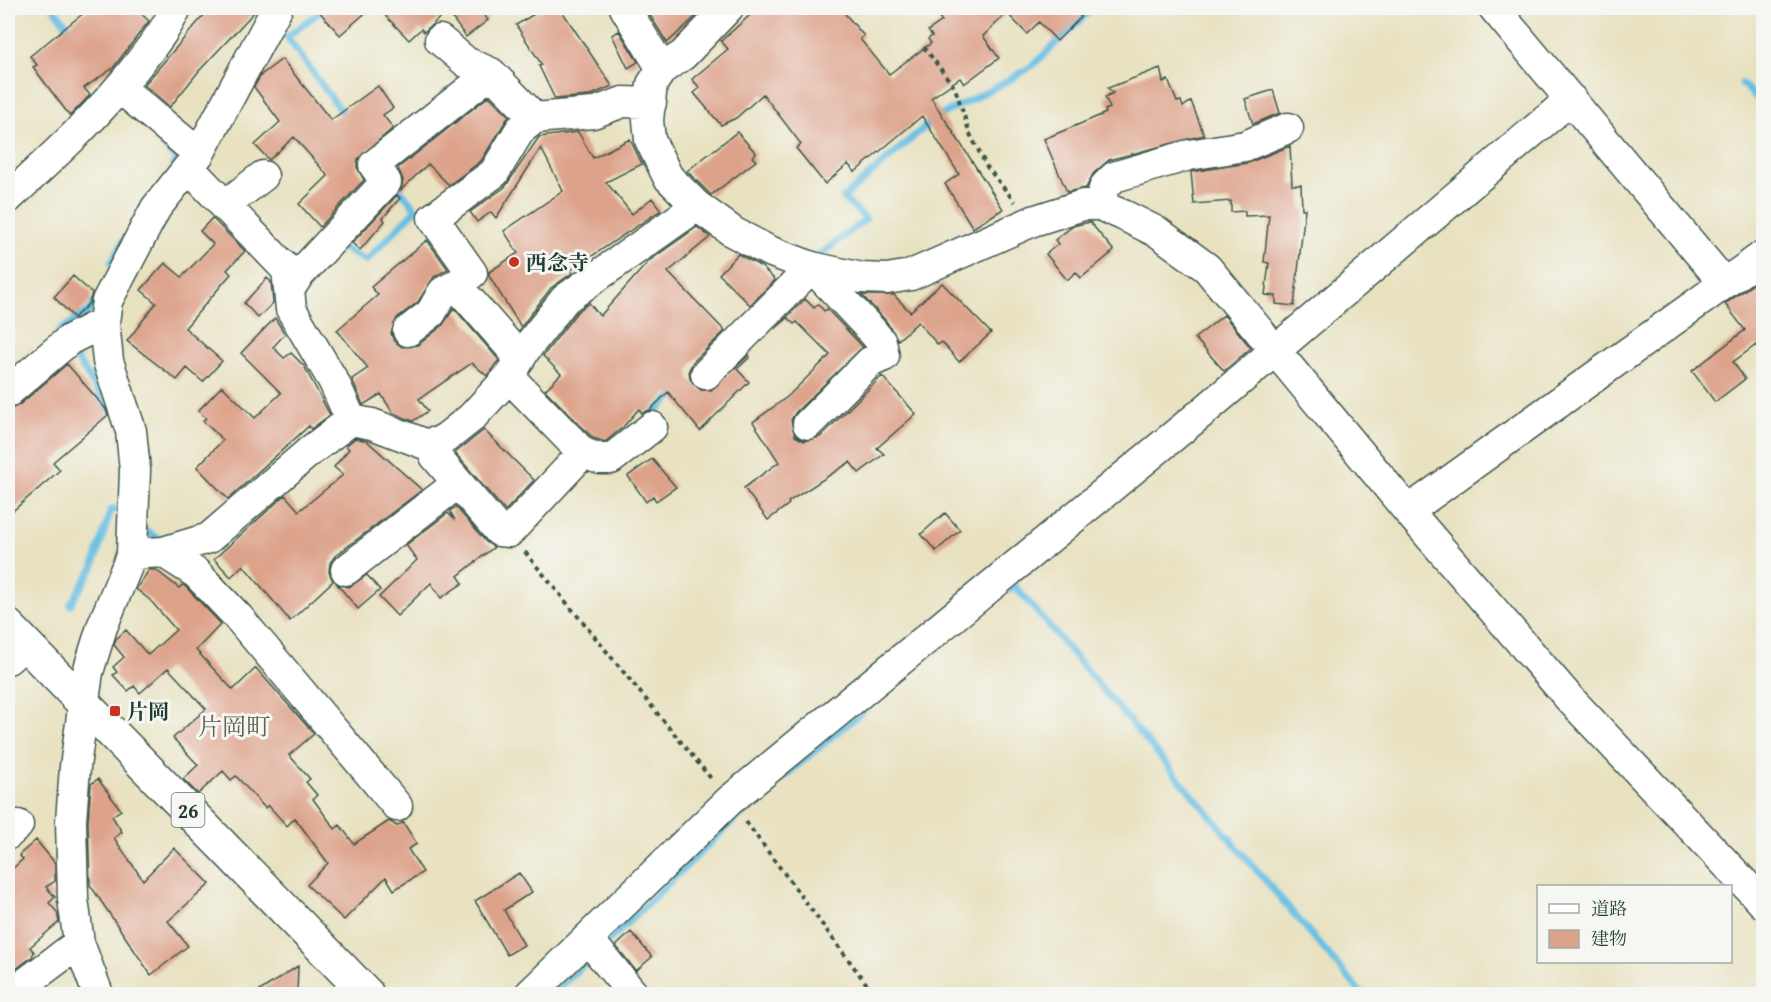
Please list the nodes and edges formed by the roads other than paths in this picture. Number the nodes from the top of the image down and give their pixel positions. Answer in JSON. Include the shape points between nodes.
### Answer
{"nodes":[{"id":1,"x":176,"y":8,"type":"edge"},
{"id":2,"x":277,"y":8,"type":"edge"},
{"id":3,"x":625,"y":8,"type":"edge"},
{"id":4,"x":728,"y":8,"type":"edge"},
{"id":5,"x":1494,"y":8,"type":"edge"},
{"id":6,"x":440,"y":40,"type":"dead end"},
{"id":7,"x":662,"y":69,"type":"junction"},
{"id":8,"x":491,"y":73,"type":"junction"},
{"id":9,"x":120,"y":88,"type":"junction"},
{"id":10,"x":1571,"y":99,"type":"junction"},
{"id":11,"x":651,"y":103,"type":"junction"},
{"id":12,"x":535,"y":117,"type":"junction"},
{"id":13,"x":1288,"y":128,"type":"dead end"},
{"id":14,"x":194,"y":161,"type":"junction"},
{"id":15,"x":263,"y":176,"type":"dead end"},
{"id":16,"x":8,"y":198,"type":"edge"},
{"id":17,"x":224,"y":206,"type":"junction"},
{"id":18,"x":697,"y":206,"type":"junction"},
{"id":19,"x":1099,"y":206,"type":"junction"},
{"id":20,"x":1762,"y":261,"type":"edge"},
{"id":21,"x":812,"y":267,"type":"junction"},
{"id":22,"x":1724,"y":282,"type":"junction"},
{"id":23,"x":456,"y":285,"type":"junction"},
{"id":24,"x":289,"y":290,"type":"junction"},
{"id":25,"x":104,"y":322,"type":"junction"},
{"id":26,"x":408,"y":331,"type":"dead end"},
{"id":27,"x":1274,"y":349,"type":"junction"},
{"id":28,"x":515,"y":368,"type":"junction"},
{"id":29,"x":706,"y":374,"type":"dead end"},
{"id":30,"x":8,"y":392,"type":"edge"},
{"id":31,"x":351,"y":420,"type":"junction"},
{"id":32,"x":808,"y":424,"type":"dead end"},
{"id":33,"x":652,"y":427,"type":"dead end"},
{"id":34,"x":431,"y":443,"type":"junction"},
{"id":35,"x":583,"y":453,"type":"junction"},
{"id":36,"x":458,"y":483,"type":"junction"},
{"id":37,"x":1408,"y":511,"type":"junction"},
{"id":38,"x":163,"y":552,"type":"junction"},
{"id":39,"x":132,"y":554,"type":"junction"},
{"id":40,"x":345,"y":570,"type":"dead end"},
{"id":41,"x":13,"y":643,"type":"edge"},
{"id":42,"x":85,"y":705,"type":"junction"},
{"id":43,"x":397,"y":806,"type":"dead end"},
{"id":44,"x":1764,"y":904,"type":"edge"},
{"id":45,"x":588,"y":939,"type":"junction"},
{"id":46,"x":79,"y":943,"type":"junction"},
{"id":47,"x":12,"y":994,"type":"edge"},
{"id":48,"x":98,"y":994,"type":"edge"},
{"id":49,"x":367,"y":994,"type":"edge"},
{"id":50,"x":530,"y":994,"type":"edge"},
{"id":51,"x":633,"y":994,"type":"edge"}],
"edges":[{"from":1,"to":9,"type":"street","via":[[169,25]]},
{"from":2,"to":14,"type":"street"},
{"from":3,"to":7,"type":"street"},
{"from":4,"to":7,"type":"street","via":[[683,55]]},
{"from":5,"to":10,"type":"street"},
{"from":6,"to":8,"type":"street","via":[[466,62]]},
{"from":7,"to":11,"type":"street","via":[[652,84]]},
{"from":8,"to":12,"type":"street"},
{"from":8,"to":24,"type":"street","via":[[374,165],[386,182]]},
{"from":9,"to":14,"type":"street"},
{"from":9,"to":16,"type":"street","via":[[83,129]]},
{"from":10,"to":22,"type":"street"},
{"from":10,"to":27,"type":"street"},
{"from":11,"to":12,"type":"street","via":[[623,102],[593,113]]},
{"from":11,"to":18,"type":"street","via":[[650,140],[657,158],[668,177]]},
{"from":12,"to":23,"type":"street","via":[[520,130],[494,173],[434,218],[472,273]]},
{"from":13,"to":19,"type":"street","via":[[1245,146],[1189,155],[1114,177],[1105,186]]},
{"from":14,"to":17,"type":"street"},
{"from":14,"to":25,"type":"street","via":[[156,208],[133,248],[107,301]]},
{"from":15,"to":17,"type":"street"},
{"from":17,"to":24,"type":"street","via":[[286,270]]},
{"from":18,"to":21,"type":"street","via":[[749,241]]},
{"from":18,"to":28,"type":"street","via":[[565,299]]},
{"from":19,"to":21,"type":"street","via":[[1083,205],[1033,221],[911,275],[862,278]]},
{"from":19,"to":27,"type":"street","via":[[1159,233],[1207,268]]},
{"from":20,"to":22,"type":"street"},
{"from":21,"to":29,"type":"street"},
{"from":21,"to":32,"type":"street","via":[[873,332],[881,342],[884,356],[870,362]]},
{"from":22,"to":37,"type":"street"},
{"from":23,"to":26,"type":"street","via":[[443,292],[431,313]]},
{"from":23,"to":28,"type":"street"},
{"from":24,"to":31,"type":"street","via":[[291,309],[334,382]]},
{"from":25,"to":30,"type":"street","via":[[69,340]]},
{"from":25,"to":39,"type":"street","via":[[108,361],[131,431],[135,470]]},
{"from":27,"to":37,"type":"street"},
{"from":27,"to":45,"type":"street","via":[[1160,448],[729,801]]},
{"from":28,"to":34,"type":"street","via":[[471,418],[447,437]]},
{"from":28,"to":35,"type":"street"},
{"from":31,"to":34,"type":"street"},
{"from":31,"to":38,"type":"street","via":[[209,538]]},
{"from":33,"to":35,"type":"street","via":[[611,459]]},
{"from":34,"to":36,"type":"street","via":[[435,456]]},
{"from":35,"to":36,"type":"street","via":[[509,532],[499,531]]},
{"from":36,"to":40,"type":"street"},
{"from":37,"to":44,"type":"street","via":[[1569,698]]},
{"from":38,"to":39,"type":"street"},
{"from":38,"to":43,"type":"street","via":[[196,573],[238,617]]},
{"from":39,"to":42,"type":"street","via":[[102,627],[88,672]]},
{"from":41,"to":42,"type":"main road","number":"26"},
{"from":42,"to":46,"type":"street","via":[[71,821],[73,899]]},
{"from":42,"to":49,"type":"main road","number":"26"},
{"from":45,"to":50,"type":"street"},
{"from":45,"to":51,"type":"street"},
{"from":46,"to":47,"type":"street"},
{"from":46,"to":48,"type":"street"}]}
